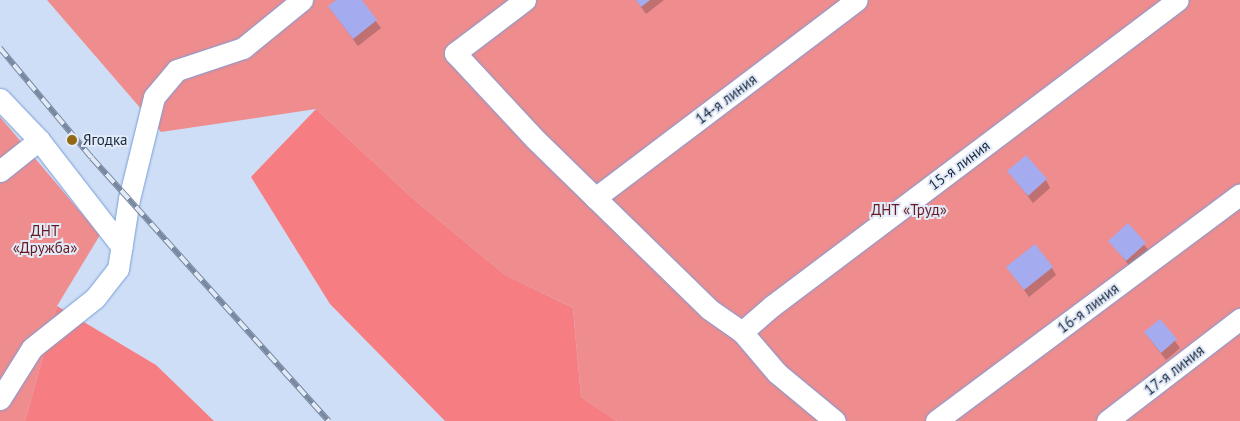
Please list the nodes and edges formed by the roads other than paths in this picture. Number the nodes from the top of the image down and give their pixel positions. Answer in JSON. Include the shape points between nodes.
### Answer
{"nodes":[{"id":1,"x":302,"y":0,"type":"edge"},
{"id":2,"x":525,"y":0,"type":"edge"},
{"id":3,"x":857,"y":0,"type":"edge"},
{"id":4,"x":1178,"y":0,"type":"edge"},
{"id":5,"x":0,"y":99,"type":"edge"},
{"id":6,"x":38,"y":140,"type":"junction"},
{"id":7,"x":0,"y":171,"type":"edge"},
{"id":8,"x":1240,"y":194,"type":"edge"},
{"id":9,"x":595,"y":198,"type":"junction"},
{"id":10,"x":122,"y":247,"type":"junction"},
{"id":11,"x":1240,"y":319,"type":"edge"},
{"id":12,"x":742,"y":332,"type":"junction"},
{"id":13,"x":0,"y":399,"type":"edge"},
{"id":14,"x":835,"y":421,"type":"edge"},
{"id":15,"x":936,"y":421,"type":"edge"},
{"id":16,"x":1107,"y":421,"type":"edge"}],
"edges":[{"from":1,"to":10,"type":"street","via":[[243,48],[177,70],[154,97],[129,199]]},
{"from":2,"to":9,"type":"street","via":[[455,53]]},
{"from":3,"to":9,"type":"street","name":"14-я линия"},
{"from":4,"to":12,"type":"street","name":"15-я линия","via":[[772,306]]},
{"from":5,"to":6,"type":"street"},
{"from":6,"to":7,"type":"street"},
{"from":6,"to":10,"type":"street"},
{"from":8,"to":15,"type":"street","name":"16-я линия"},
{"from":9,"to":12,"type":"street","via":[[709,309]]},
{"from":10,"to":13,"type":"street","via":[[118,269],[95,298],[32,348]]},
{"from":11,"to":16,"type":"street","name":"17-я линия"},
{"from":12,"to":14,"type":"street","via":[[777,373]]}]}
